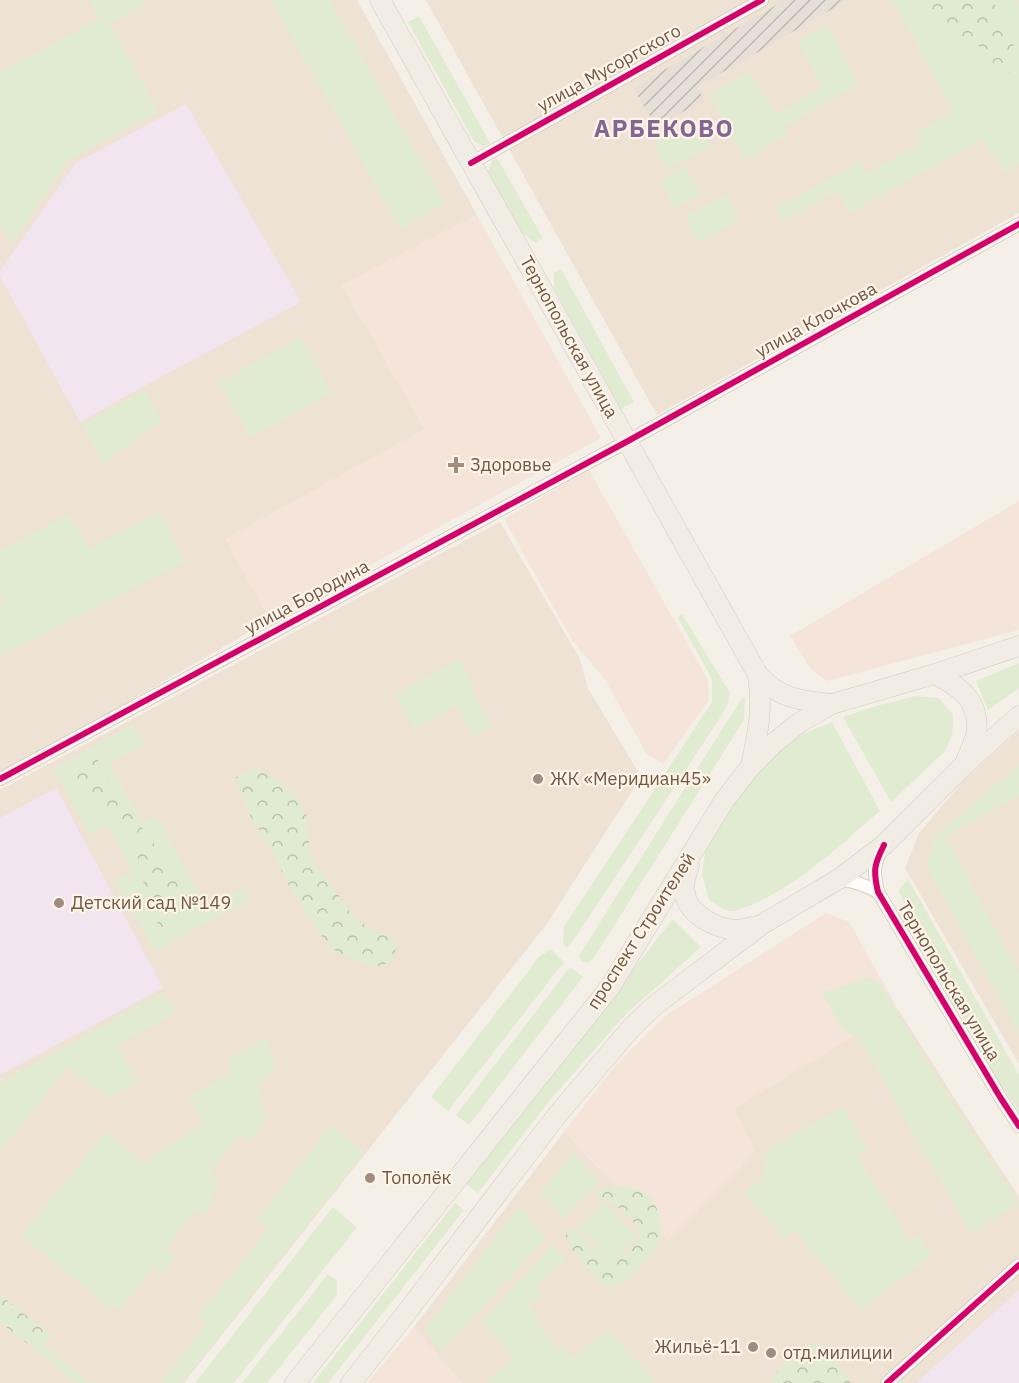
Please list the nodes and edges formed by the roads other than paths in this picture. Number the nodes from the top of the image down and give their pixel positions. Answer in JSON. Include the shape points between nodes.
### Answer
{"nodes":[{"id":1,"x":380,"y":0,"type":"edge"},
{"id":2,"x":762,"y":0,"type":"edge"},
{"id":3,"x":471,"y":163,"type":"junction"},
{"id":4,"x":1019,"y":224,"type":"edge"},
{"id":5,"x":628,"y":441,"type":"junction"},
{"id":6,"x":1019,"y":646,"type":"edge"},
{"id":7,"x":935,"y":674,"type":"junction"},
{"id":8,"x":758,"y":675,"type":"junction"},
{"id":9,"x":832,"y":704,"type":"junction"},
{"id":10,"x":1019,"y":716,"type":"edge"},
{"id":11,"x":965,"y":764,"type":"junction"},
{"id":12,"x":751,"y":766,"type":"junction"},
{"id":13,"x":0,"y":779,"type":"edge"},
{"id":14,"x":696,"y":846,"type":"junction"},
{"id":15,"x":884,"y":846,"type":"junction"},
{"id":16,"x":839,"y":879,"type":"junction"},
{"id":17,"x":878,"y":892,"type":"junction"},
{"id":18,"x":761,"y":925,"type":"junction"},
{"id":19,"x":1019,"y":1126,"type":"edge"},
{"id":20,"x":1019,"y":1265,"type":"edge"},
{"id":21,"x":295,"y":1383,"type":"edge"},
{"id":22,"x":351,"y":1383,"type":"edge"},
{"id":23,"x":887,"y":1383,"type":"edge"}],
"edges":[{"from":1,"to":3,"type":"main road","name":"Тернопольская улица"},
{"from":2,"to":3,"type":"street","name":"улица Мусоргского"},
{"from":3,"to":5,"type":"main road","name":"Тернопольская улица"},
{"from":4,"to":5,"type":"street","name":"улица Клочкова"},
{"from":5,"to":8,"type":"main road","name":"Тернопольская улица"},
{"from":5,"to":13,"type":"street","name":"улица Бородина"},
{"from":6,"to":7,"type":"main road","name":"проспект Строителей"},
{"from":7,"to":9,"type":"main road","name":"проспект Строителей"},
{"from":7,"to":11,"type":"main road","via":[[953,683],[973,705],[976,737]]},
{"from":8,"to":9,"type":"main road","name":"Тернопольская улица","via":[[782,695]]},
{"from":8,"to":12,"type":"main road","name":"Тернопольская улица","via":[[760,721]]},
{"from":9,"to":12,"type":"main road","name":"проспект Строителей","via":[[799,723]]},
{"from":10,"to":11,"type":"main road"},
{"from":11,"to":15,"type":"main road"},
{"from":12,"to":14,"type":"main road","name":"проспект Строителей"},
{"from":14,"to":18,"type":"main road","via":[[685,879],[684,895],[691,907],[720,927],[739,930]]},
{"from":14,"to":21,"type":"main road","name":"проспект Строителей","via":[[610,987]]},
{"from":15,"to":16,"type":"main road"},
{"from":15,"to":17,"type":"street","name":"Тернопольская улица","via":[[875,864]]},
{"from":16,"to":17,"type":"street","name":"Тернопольская улица"},
{"from":16,"to":18,"type":"main road"},
{"from":17,"to":19,"type":"street","name":"Тернопольская улица"},
{"from":18,"to":22,"type":"main road","via":[[632,1027],[558,1114]]},
{"from":20,"to":23,"type":"street"}]}
